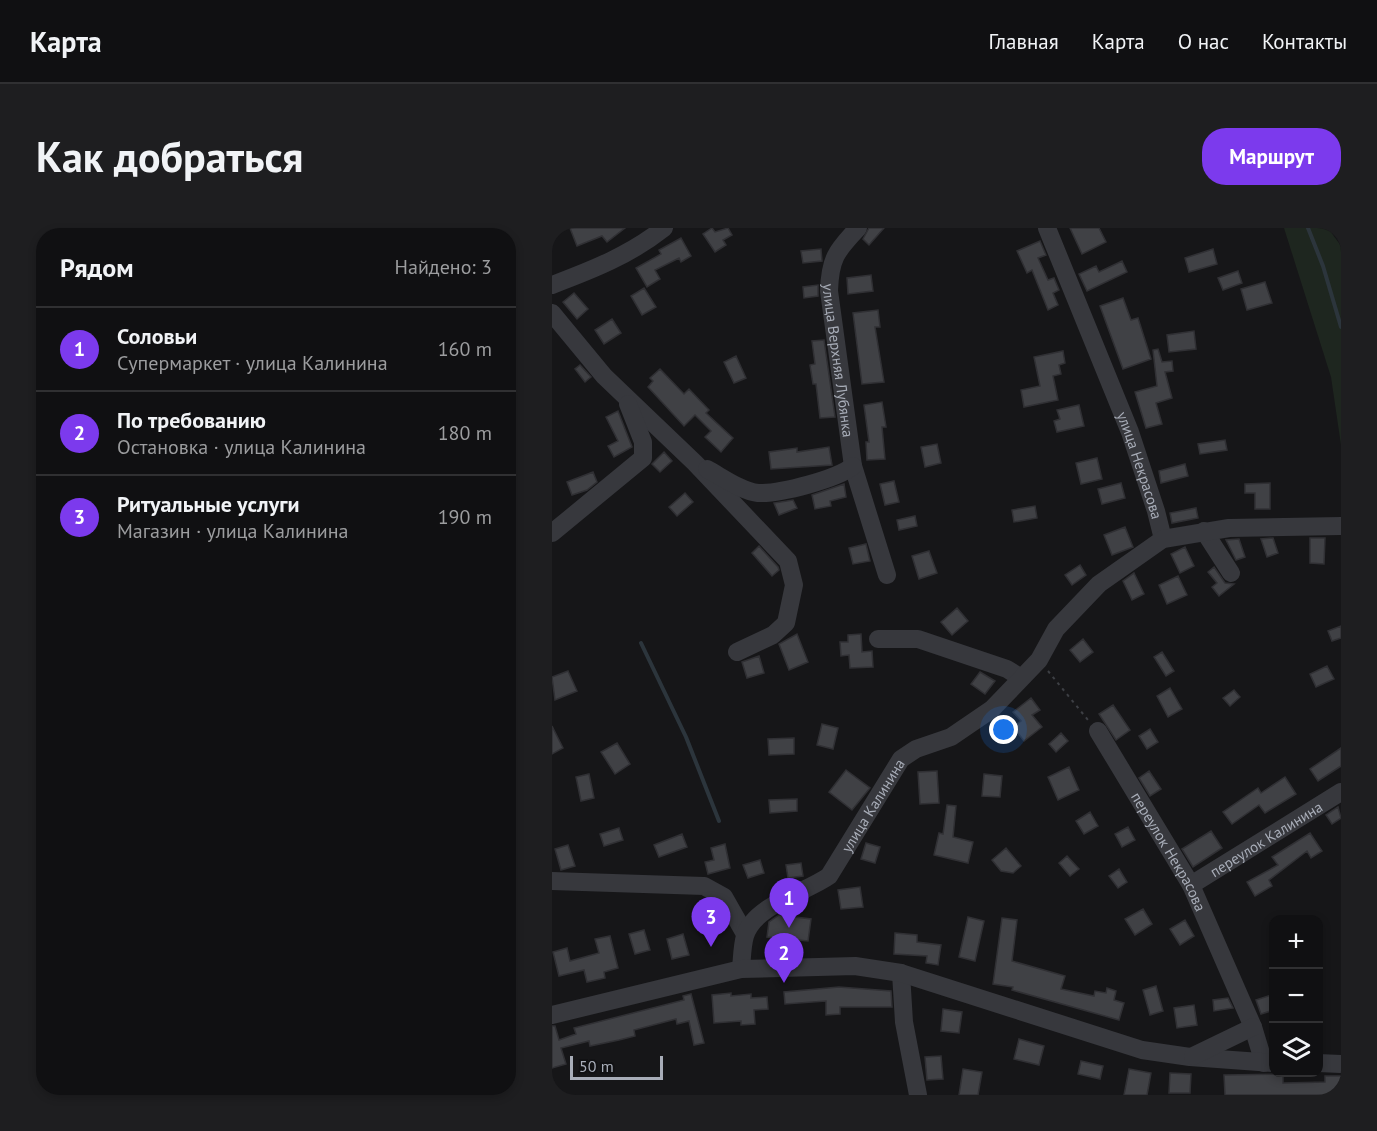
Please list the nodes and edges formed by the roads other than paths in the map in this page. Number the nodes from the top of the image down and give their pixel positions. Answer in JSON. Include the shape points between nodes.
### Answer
{"nodes":[{"id":1,"x":664,"y":228,"type":"edge"},
{"id":2,"x":858,"y":228,"type":"edge"},
{"id":3,"x":1047,"y":228,"type":"edge"},
{"id":4,"x":552,"y":285,"type":"edge"},
{"id":5,"x":552,"y":313,"type":"edge"},
{"id":6,"x":626,"y":399,"type":"junction"},
{"id":7,"x":695,"y":463,"type":"junction"},
{"id":8,"x":854,"y":466,"type":"junction"},
{"id":9,"x":552,"y":514,"type":"edge"},
{"id":10,"x":573,"y":514,"type":"junction"},
{"id":11,"x":1341,"y":526,"type":"edge"},
{"id":12,"x":1204,"y":531,"type":"junction"},
{"id":13,"x":552,"y":533,"type":"edge"},
{"id":14,"x":1162,"y":539,"type":"junction"},
{"id":15,"x":1231,"y":573,"type":"dead end"},
{"id":16,"x":887,"y":575,"type":"dead end"},
{"id":17,"x":878,"y":639,"type":"dead end"},
{"id":18,"x":736,"y":652,"type":"dead end"},
{"id":19,"x":1021,"y":678,"type":"junction"},
{"id":20,"x":1098,"y":731,"type":"road end"},
{"id":21,"x":1341,"y":792,"type":"edge"},
{"id":22,"x":552,"y":881,"type":"edge"},
{"id":23,"x":1191,"y":885,"type":"junction"},
{"id":24,"x":750,"y":927,"type":"junction"},
{"id":25,"x":741,"y":969,"type":"junction"},
{"id":26,"x":901,"y":973,"type":"junction"},
{"id":27,"x":552,"y":1015,"type":"edge"},
{"id":28,"x":1254,"y":1027,"type":"junction"},
{"id":29,"x":1190,"y":1057,"type":"junction"},
{"id":30,"x":1269,"y":1063,"type":"edge"},
{"id":31,"x":1323,"y":1064,"type":"edge"},
{"id":32,"x":1341,"y":1064,"type":"edge"},
{"id":33,"x":918,"y":1095,"type":"edge"}],
"edges":[{"from":1,"to":4,"type":"street","via":[[608,264]]},
{"from":2,"to":8,"type":"street","name":"улица Верхняя Лубянка","via":[[837,250],[830,269]]},
{"from":3,"to":14,"type":"street","name":"улица Некрасова","via":[[1130,432]]},
{"from":5,"to":6,"type":"street"},
{"from":6,"to":7,"type":"street"},
{"from":6,"to":10,"type":"street","via":[[643,442],[643,458]]},
{"from":7,"to":8,"type":"street","via":[[758,493],[822,481]]},
{"from":7,"to":18,"type":"street","via":[[788,561],[794,576],[789,612],[780,631]]},
{"from":8,"to":16,"type":"street","name":"улица Верхняя Лубянка"},
{"from":9,"to":10,"type":"street"},
{"from":10,"to":13,"type":"street"},
{"from":11,"to":12,"type":"street","name":"улица Некрасова","via":[[1258,526]]},
{"from":12,"to":14,"type":"street","name":"улица Некрасова"},
{"from":12,"to":15,"type":"street"},
{"from":14,"to":19,"type":"street","name":"улица Калинина","via":[[1091,591],[1056,629],[1039,660]]},
{"from":17,"to":19,"type":"street","via":[[918,639],[1007,669]]},
{"from":19,"to":24,"type":"street","name":"улица Калинина","via":[[992,709],[951,737],[916,749],[901,759],[829,876],[765,910]]},
{"from":20,"to":23,"type":"street","name":"переулок Некрасова"},
{"from":21,"to":23,"type":"street","name":"переулок Калинина"},
{"from":22,"to":24,"type":"street","via":[[704,886],[724,897]]},
{"from":23,"to":28,"type":"street","name":"переулок Некрасова"},
{"from":24,"to":25,"type":"street"},
{"from":25,"to":26,"type":"street","via":[[855,966]]},
{"from":25,"to":27,"type":"street"},
{"from":26,"to":29,"type":"street","via":[[1142,1050]]},
{"from":26,"to":33,"type":"street","via":[[904,1022]]},
{"from":28,"to":29,"type":"street"},
{"from":28,"to":30,"type":"street","name":"переулок Некрасова"},
{"from":29,"to":30,"type":"street"},
{"from":31,"to":32,"type":"street"}]}
